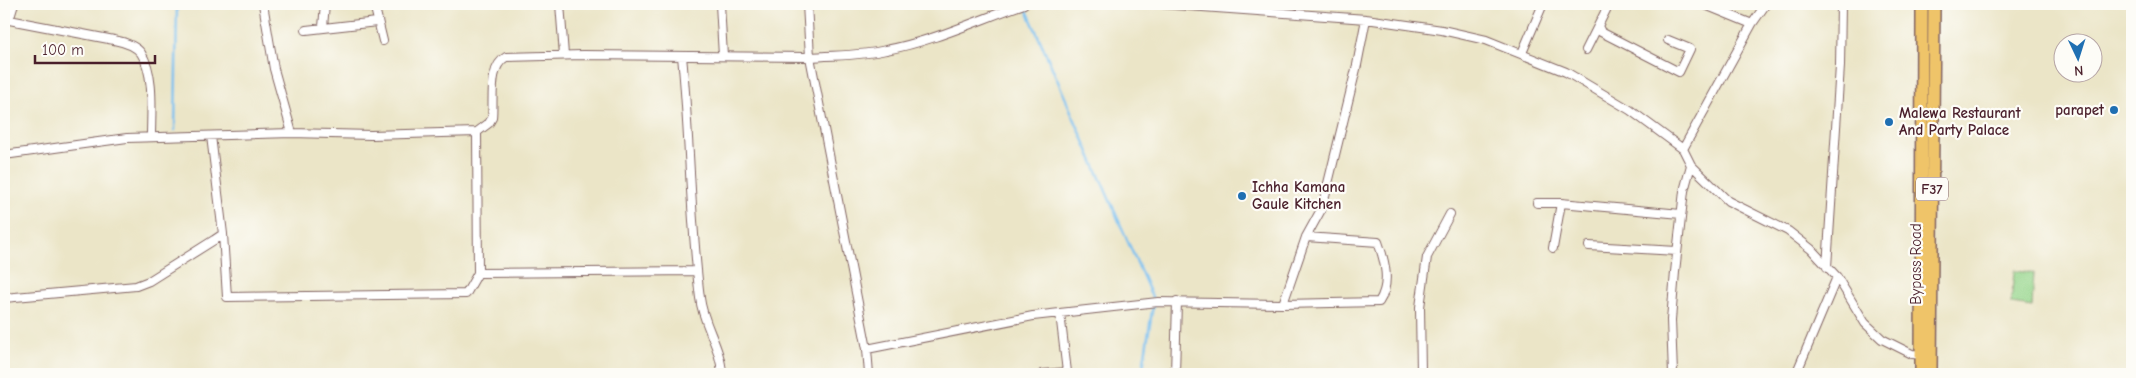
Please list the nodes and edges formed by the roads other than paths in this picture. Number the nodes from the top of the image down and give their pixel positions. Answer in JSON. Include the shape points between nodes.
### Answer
{"nodes":[{"id":1,"x":14,"y":4,"type":"edge"},
{"id":2,"x":263,"y":4,"type":"edge"},
{"id":3,"x":325,"y":4,"type":"edge"},
{"id":4,"x":374,"y":4,"type":"edge"},
{"id":5,"x":560,"y":4,"type":"edge"},
{"id":6,"x":720,"y":4,"type":"edge"},
{"id":7,"x":807,"y":4,"type":"edge"},
{"id":8,"x":1024,"y":4,"type":"edge"},
{"id":9,"x":1161,"y":4,"type":"edge"},
{"id":10,"x":1543,"y":4,"type":"edge"},
{"id":11,"x":1609,"y":4,"type":"edge"},
{"id":12,"x":1703,"y":4,"type":"edge"},
{"id":13,"x":1766,"y":4,"type":"edge"},
{"id":14,"x":1841,"y":4,"type":"edge"},
{"id":15,"x":1922,"y":4,"type":"edge"},
{"id":16,"x":1934,"y":4,"type":"edge"},
{"id":17,"x":4,"y":18,"type":"edge"},
{"id":18,"x":1366,"y":19,"type":"junction"},
{"id":19,"x":377,"y":22,"type":"junction"},
{"id":20,"x":1752,"y":24,"type":"junction"},
{"id":21,"x":1598,"y":26,"type":"junction"},
{"id":22,"x":323,"y":27,"type":"junction"},
{"id":23,"x":306,"y":30,"type":"dead end"},
{"id":24,"x":383,"y":40,"type":"dead end"},
{"id":25,"x":1668,"y":40,"type":"dead end"},
{"id":26,"x":1586,"y":50,"type":"dead end"},
{"id":27,"x":1522,"y":53,"type":"junction"},
{"id":28,"x":564,"y":55,"type":"junction"},
{"id":29,"x":682,"y":56,"type":"junction"},
{"id":30,"x":723,"y":56,"type":"junction"},
{"id":31,"x":810,"y":57,"type":"junction"},
{"id":32,"x":477,"y":132,"type":"junction"},
{"id":33,"x":292,"y":133,"type":"junction"},
{"id":34,"x":211,"y":136,"type":"junction"},
{"id":35,"x":151,"y":138,"type":"junction"},
{"id":36,"x":1683,"y":149,"type":"junction"},
{"id":37,"x":4,"y":154,"type":"edge"},
{"id":38,"x":1692,"y":165,"type":"junction"},
{"id":39,"x":1537,"y":203,"type":"dead end"},
{"id":40,"x":1560,"y":203,"type":"junction"},
{"id":41,"x":1450,"y":214,"type":"dead end"},
{"id":42,"x":1681,"y":214,"type":"junction"},
{"id":43,"x":223,"y":234,"type":"junction"},
{"id":44,"x":1306,"y":237,"type":"junction"},
{"id":45,"x":1589,"y":246,"type":"dead end"},
{"id":46,"x":1553,"y":248,"type":"dead end"},
{"id":47,"x":1677,"y":251,"type":"junction"},
{"id":48,"x":1827,"y":267,"type":"junction"},
{"id":49,"x":697,"y":270,"type":"junction"},
{"id":50,"x":478,"y":273,"type":"junction"},
{"id":51,"x":1837,"y":277,"type":"junction"},
{"id":52,"x":4,"y":298,"type":"edge"},
{"id":53,"x":1177,"y":301,"type":"junction"},
{"id":54,"x":1283,"y":304,"type":"junction"},
{"id":55,"x":1060,"y":313,"type":"junction"},
{"id":56,"x":867,"y":349,"type":"junction"},
{"id":57,"x":1926,"y":355,"type":"junction"},
{"id":58,"x":722,"y":374,"type":"edge"},
{"id":59,"x":869,"y":374,"type":"edge"},
{"id":60,"x":1042,"y":374,"type":"edge"},
{"id":61,"x":1048,"y":374,"type":"edge"},
{"id":62,"x":1175,"y":374,"type":"edge"},
{"id":63,"x":1421,"y":374,"type":"edge"},
{"id":64,"x":1673,"y":374,"type":"edge"},
{"id":65,"x":1796,"y":374,"type":"edge"},
{"id":66,"x":1920,"y":374,"type":"edge"},
{"id":67,"x":1931,"y":374,"type":"edge"}],
"edges":[{"from":1,"to":17,"type":"street","via":[[11,14]]},
{"from":2,"to":33,"type":"street","via":[[274,69]]},
{"from":3,"to":22,"type":"street"},
{"from":4,"to":19,"type":"street"},
{"from":5,"to":28,"type":"street"},
{"from":6,"to":30,"type":"street"},
{"from":7,"to":31,"type":"street"},
{"from":8,"to":31,"type":"street","via":[[934,38],[888,50]]},
{"from":9,"to":18,"type":"street"},
{"from":10,"to":27,"type":"street"},
{"from":11,"to":21,"type":"street"},
{"from":12,"to":20,"type":"street"},
{"from":13,"to":20,"type":"street"},
{"from":14,"to":48,"type":"street"},
{"from":15,"to":57,"type":"highway","name":"Bypass Road","number":"F37"},
{"from":16,"to":57,"type":"highway","name":"Bypass Road","number":"F37"},
{"from":17,"to":35,"type":"street","via":[[114,40],[137,49],[150,84]]},
{"from":18,"to":27,"type":"street","via":[[1461,34]]},
{"from":18,"to":44,"type":"street","via":[[1322,208]]},
{"from":19,"to":22,"type":"street"},
{"from":19,"to":24,"type":"street"},
{"from":20,"to":36,"type":"street"},
{"from":21,"to":25,"type":"street","via":[[1601,32],[1678,72],[1690,49]]},
{"from":21,"to":26,"type":"street"},
{"from":22,"to":23,"type":"street"},
{"from":27,"to":36,"type":"street","via":[[1599,91]]},
{"from":28,"to":29,"type":"street"},
{"from":28,"to":32,"type":"street","via":[[506,56],[500,60],[495,70],[492,118]]},
{"from":29,"to":30,"type":"street"},
{"from":29,"to":49,"type":"street"},
{"from":30,"to":31,"type":"street"},
{"from":31,"to":56,"type":"street"},
{"from":32,"to":33,"type":"street"},
{"from":32,"to":50,"type":"street"},
{"from":33,"to":34,"type":"street"},
{"from":34,"to":35,"type":"street"},
{"from":34,"to":43,"type":"street"},
{"from":35,"to":37,"type":"street","via":[[127,138]]},
{"from":36,"to":38,"type":"street"},
{"from":38,"to":42,"type":"street"},
{"from":38,"to":48,"type":"street","via":[[1728,201],[1788,231]]},
{"from":39,"to":40,"type":"street"},
{"from":40,"to":42,"type":"street"},
{"from":40,"to":46,"type":"street"},
{"from":41,"to":63,"type":"street","via":[[1427,257],[1420,307]]},
{"from":42,"to":47,"type":"street"},
{"from":43,"to":50,"type":"street","via":[[227,297],[466,294]]},
{"from":43,"to":52,"type":"street","via":[[136,286]]},
{"from":44,"to":54,"type":"street"},
{"from":44,"to":54,"type":"street","via":[[1378,242],[1387,274],[1384,295],[1379,302]]},
{"from":45,"to":47,"type":"street"},
{"from":47,"to":64,"type":"street","via":[[1671,320]]},
{"from":48,"to":51,"type":"street"},
{"from":49,"to":50,"type":"street"},
{"from":49,"to":58,"type":"street","via":[[701,307],[722,361]]},
{"from":51,"to":57,"type":"street","via":[[1865,323],[1882,339],[1912,354]]},
{"from":51,"to":65,"type":"street"},
{"from":53,"to":54,"type":"street"},
{"from":53,"to":55,"type":"street"},
{"from":53,"to":62,"type":"street"},
{"from":55,"to":56,"type":"street"},
{"from":55,"to":61,"type":"street","via":[[1067,372]]},
{"from":56,"to":59,"type":"street"},
{"from":57,"to":66,"type":"highway","name":"Bypass Road","number":"F37"},
{"from":57,"to":67,"type":"highway","name":"Bypass Road","number":"F37"},
{"from":60,"to":61,"type":"street"}]}
